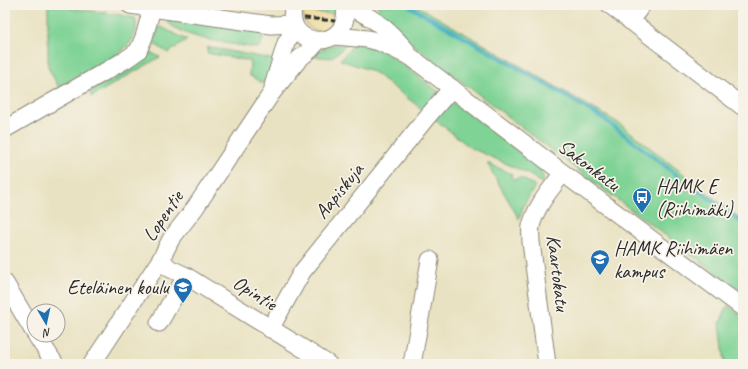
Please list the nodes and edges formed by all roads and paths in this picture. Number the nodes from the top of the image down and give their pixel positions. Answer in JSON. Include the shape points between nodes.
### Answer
{"nodes":[{"id":1,"x":130,"y":5,"type":"edge"},
{"id":2,"x":294,"y":5,"type":"edge"},
{"id":3,"x":345,"y":5,"type":"edge"},
{"id":4,"x":610,"y":5,"type":"edge"},
{"id":5,"x":642,"y":5,"type":"edge"},
{"id":6,"x":153,"y":6,"type":"edge"},
{"id":7,"x":630,"y":21,"type":"junction"},
{"id":8,"x":294,"y":26,"type":"junction"},
{"id":9,"x":326,"y":38,"type":"junction"},
{"id":10,"x":411,"y":57,"type":"junction"},
{"id":11,"x":452,"y":88,"type":"junction"},
{"id":12,"x":271,"y":94,"type":"junction"},
{"id":13,"x":743,"y":107,"type":"edge"},
{"id":14,"x":5,"y":129,"type":"edge"},
{"id":15,"x":563,"y":174,"type":"junction"},
{"id":16,"x":161,"y":259,"type":"junction"},
{"id":17,"x":430,"y":260,"type":"dead end"},
{"id":18,"x":186,"y":276,"type":"junction"},
{"id":19,"x":6,"y":289,"type":"edge"},
{"id":20,"x":743,"y":308,"type":"edge"},
{"id":21,"x":26,"y":320,"type":"edge"},
{"id":22,"x":159,"y":323,"type":"dead end"},
{"id":23,"x":270,"y":329,"type":"junction"},
{"id":24,"x":41,"y":343,"type":"edge"},
{"id":25,"x":55,"y":364,"type":"edge"},
{"id":26,"x":92,"y":364,"type":"edge"},
{"id":27,"x":328,"y":364,"type":"edge"},
{"id":28,"x":411,"y":364,"type":"edge"},
{"id":29,"x":548,"y":364,"type":"edge"}],
"edges":[{"from":1,"to":6,"type":"street"},
{"from":2,"to":8,"type":"street"},
{"from":3,"to":9,"type":"street","name":"Lopentie","via":[[345,22],[342,28]]},
{"from":3,"to":10,"type":"street","name":"Sakonkatu","via":[[360,10],[396,38]]},
{"from":4,"to":7,"type":"street"},
{"from":5,"to":7,"type":"street"},
{"from":6,"to":8,"type":"street","via":[[271,25]]},
{"from":6,"to":14,"type":"street","via":[[138,51]]},
{"from":7,"to":13,"type":"street"},
{"from":8,"to":9,"type":"street","via":[[306,37]]},
{"from":8,"to":12,"type":"street","name":"Lopentie","via":[[286,43]]},
{"from":9,"to":10,"type":"street","name":"Sakonkatu","via":[[368,39]]},
{"from":9,"to":12,"type":"street","name":"Lopentie","via":[[299,59]]},
{"from":10,"to":11,"type":"street","name":"Sakonkatu"},
{"from":11,"to":15,"type":"street","name":"Sakonkatu"},
{"from":11,"to":23,"type":"street","name":"Aapiskuja","via":[[302,272]]},
{"from":12,"to":16,"type":"street","name":"Lopentie"},
{"from":15,"to":20,"type":"street","name":"Sakonkatu"},
{"from":15,"to":29,"type":"street","name":"Kaartokatu","via":[[544,197],[531,227]]},
{"from":16,"to":18,"type":"street","name":"Opintie","via":[[169,268]]},
{"from":16,"to":26,"type":"street","name":"Lopentie"},
{"from":17,"to":28,"type":"street"},
{"from":18,"to":22,"type":"street"},
{"from":18,"to":23,"type":"street","name":"Opintie"},
{"from":19,"to":21,"type":"street"},
{"from":23,"to":27,"type":"street","name":"Opintie"},
{"from":24,"to":25,"type":"street"}]}
